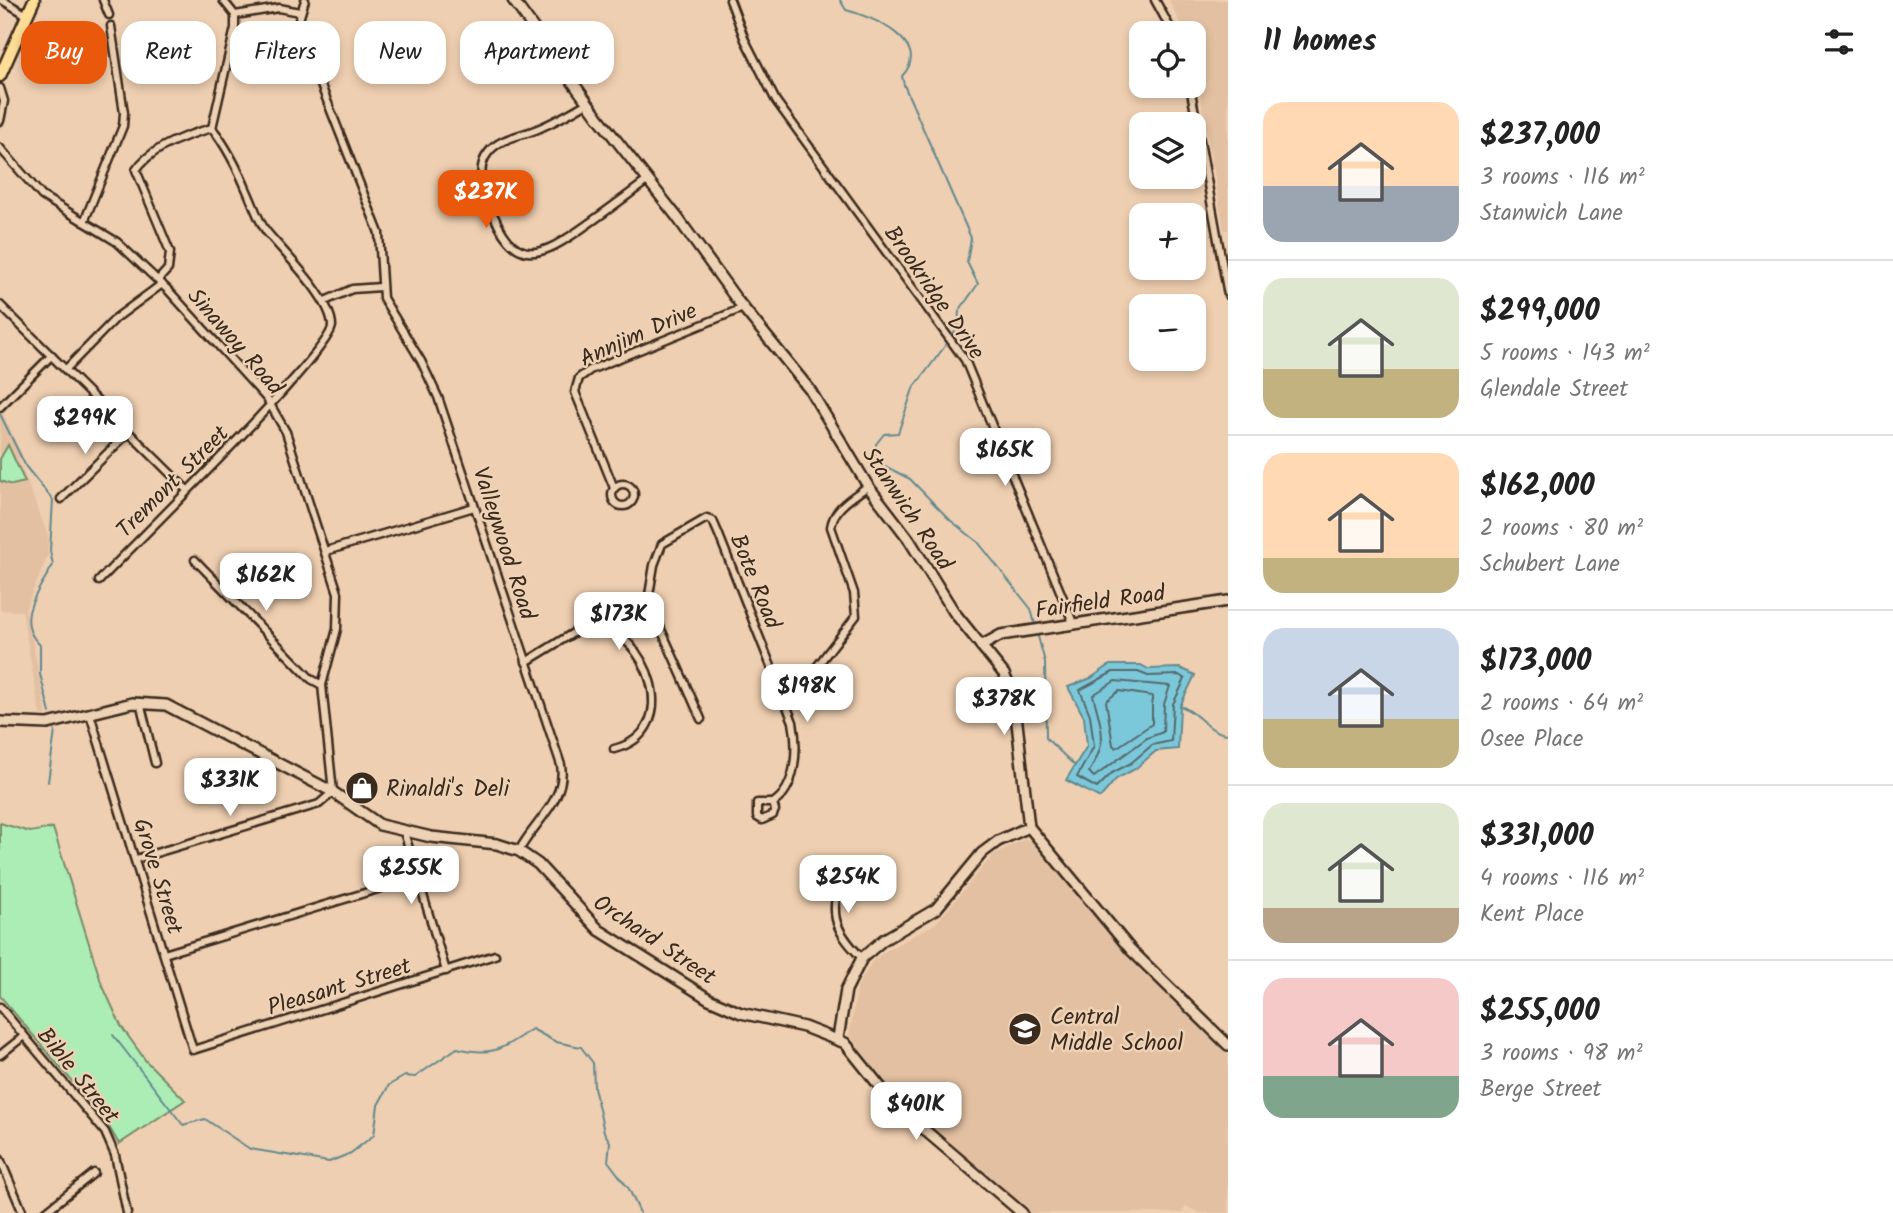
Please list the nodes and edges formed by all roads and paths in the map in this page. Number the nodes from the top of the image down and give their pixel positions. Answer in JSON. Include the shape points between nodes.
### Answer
{"nodes":[{"id":1,"x":2,"y":0,"type":"edge"},
{"id":2,"x":34,"y":0,"type":"edge"},
{"id":3,"x":103,"y":0,"type":"edge"},
{"id":4,"x":223,"y":0,"type":"edge"},
{"id":5,"x":305,"y":0,"type":"edge"},
{"id":6,"x":513,"y":0,"type":"edge"},
{"id":7,"x":730,"y":0,"type":"edge"},
{"id":8,"x":1155,"y":0,"type":"edge"},
{"id":9,"x":300,"y":12,"type":"junction"},
{"id":10,"x":27,"y":15,"type":"junction"},
{"id":11,"x":108,"y":15,"type":"dead end"},
{"id":12,"x":235,"y":15,"type":"junction"},
{"id":13,"x":1166,"y":21,"type":"edge"},
{"id":14,"x":111,"y":26,"type":"dead end"},
{"id":15,"x":0,"y":76,"type":"edge"},
{"id":16,"x":0,"y":88,"type":"edge"},
{"id":17,"x":1192,"y":98,"type":"edge"},
{"id":18,"x":587,"y":103,"type":"junction"},
{"id":19,"x":0,"y":121,"type":"edge"},
{"id":20,"x":212,"y":128,"type":"junction"},
{"id":21,"x":0,"y":148,"type":"edge"},
{"id":22,"x":648,"y":180,"type":"junction"},
{"id":23,"x":84,"y":222,"type":"junction"},
{"id":24,"x":160,"y":282,"type":"junction"},
{"id":25,"x":381,"y":287,"type":"junction"},
{"id":26,"x":1228,"y":295,"type":"edge"},
{"id":27,"x":325,"y":301,"type":"junction"},
{"id":28,"x":0,"y":304,"type":"edge"},
{"id":29,"x":743,"y":307,"type":"junction"},
{"id":30,"x":52,"y":355,"type":"junction"},
{"id":31,"x":65,"y":369,"type":"junction"},
{"id":32,"x":271,"y":405,"type":"junction"},
{"id":33,"x":1,"y":407,"type":"edge"},
{"id":34,"x":129,"y":432,"type":"junction"},
{"id":35,"x":867,"y":486,"type":"junction"},
{"id":36,"x":614,"y":488,"type":"dead end"},
{"id":37,"x":187,"y":490,"type":"junction"},
{"id":38,"x":61,"y":499,"type":"dead end"},
{"id":39,"x":474,"y":507,"type":"junction"},
{"id":40,"x":326,"y":551,"type":"junction"},
{"id":41,"x":195,"y":560,"type":"dead end"},
{"id":42,"x":99,"y":581,"type":"dead end"},
{"id":43,"x":1228,"y":601,"type":"edge"},
{"id":44,"x":1074,"y":625,"type":"junction"},
{"id":45,"x":981,"y":646,"type":"junction"},
{"id":46,"x":526,"y":662,"type":"junction"},
{"id":47,"x":322,"y":685,"type":"junction"},
{"id":48,"x":780,"y":687,"type":"junction"},
{"id":49,"x":140,"y":702,"type":"junction"},
{"id":50,"x":90,"y":714,"type":"junction"},
{"id":51,"x":701,"y":719,"type":"dead end"},
{"id":52,"x":0,"y":722,"type":"edge"},
{"id":53,"x":614,"y":749,"type":"dead end"},
{"id":54,"x":155,"y":763,"type":"dead end"},
{"id":55,"x":333,"y":792,"type":"junction"},
{"id":56,"x":773,"y":803,"type":"dead end"},
{"id":57,"x":1030,"y":827,"type":"junction"},
{"id":58,"x":404,"y":832,"type":"junction"},
{"id":59,"x":519,"y":851,"type":"junction"},
{"id":60,"x":136,"y":859,"type":"junction"},
{"id":61,"x":858,"y":867,"type":"dead end"},
{"id":62,"x":416,"y":877,"type":"junction"},
{"id":63,"x":164,"y":954,"type":"junction"},
{"id":64,"x":495,"y":955,"type":"dead end"},
{"id":65,"x":862,"y":958,"type":"junction"},
{"id":66,"x":446,"y":971,"type":"junction"},
{"id":67,"x":0,"y":1007,"type":"edge"},
{"id":68,"x":24,"y":1036,"type":"junction"},
{"id":69,"x":838,"y":1038,"type":"junction"},
{"id":70,"x":1228,"y":1045,"type":"edge"},
{"id":71,"x":193,"y":1049,"type":"joint"},
{"id":72,"x":0,"y":1055,"type":"edge"},
{"id":73,"x":0,"y":1159,"type":"edge"},
{"id":74,"x":94,"y":1173,"type":"dead end"},
{"id":75,"x":23,"y":1213,"type":"edge"},
{"id":76,"x":44,"y":1213,"type":"edge"},
{"id":77,"x":127,"y":1213,"type":"edge"},
{"id":78,"x":1022,"y":1213,"type":"edge"}],
"edges":[{"from":1,"to":10,"type":"street"},
{"from":2,"to":10,"type":"main road"},
{"from":3,"to":11,"type":"street"},
{"from":4,"to":12,"type":"street"},
{"from":5,"to":9,"type":"street"},
{"from":6,"to":18,"type":"street","name":"Stanwich Road"},
{"from":7,"to":44,"type":"street","name":"Brookridge Drive","via":[[776,101],[967,364]]},
{"from":8,"to":13,"type":"street"},
{"from":9,"to":12,"type":"street","via":[[272,8]]},
{"from":9,"to":25,"type":"street","name":"Valleywood Road","via":[[303,40],[379,233]]},
{"from":10,"to":15,"type":"main road"},
{"from":12,"to":20,"type":"street"},
{"from":14,"to":23,"type":"street","via":[[123,126]]},
{"from":16,"to":19,"type":"street","via":[[4,100]]},
{"from":17,"to":26,"type":"street"},
{"from":18,"to":22,"type":"street","name":"Stanwich Road"},
{"from":18,"to":22,"type":"street","via":[[536,130],[501,142],[485,159],[481,172],[484,190],[510,244],[528,252],[551,250]]},
{"from":20,"to":24,"type":"street","via":[[186,136],[144,159],[136,170],[171,258]]},
{"from":20,"to":27,"type":"street","via":[[228,148],[263,227]]},
{"from":21,"to":23,"type":"street","name":"Sinawoy Road","via":[[41,196]]},
{"from":22,"to":29,"type":"street","name":"Stanwich Road"},
{"from":23,"to":24,"type":"street","name":"Sinawoy Road","via":[[117,242]]},
{"from":24,"to":31,"type":"street"},
{"from":24,"to":32,"type":"street","name":"Sinawoy Road"},
{"from":25,"to":27,"type":"street","via":[[352,289]]},
{"from":25,"to":39,"type":"street","name":"Valleywood Road","via":[[387,308],[430,377]]},
{"from":27,"to":32,"type":"street","name":"Tremont Street","via":[[330,335]]},
{"from":28,"to":30,"type":"street"},
{"from":29,"to":35,"type":"street","name":"Stanwich Road","via":[[810,390]]},
{"from":29,"to":36,"type":"street","name":"Annjim Drive","via":[[579,378],[575,393]]},
{"from":30,"to":31,"type":"street"},
{"from":30,"to":33,"type":"street"},
{"from":31,"to":34,"type":"street"},
{"from":32,"to":37,"type":"street","name":"Tremont Street"},
{"from":32,"to":40,"type":"street","name":"Sinawoy Road","via":[[290,442]]},
{"from":34,"to":37,"type":"street"},
{"from":34,"to":38,"type":"street"},
{"from":35,"to":45,"type":"street","name":"Stanwich Road"},
{"from":35,"to":48,"type":"street","via":[[840,507],[831,527],[854,593],[856,616],[815,669]]},
{"from":37,"to":42,"type":"street","name":"Tremont Street"},
{"from":39,"to":40,"type":"street"},
{"from":39,"to":46,"type":"street","name":"Valleywood Road"},
{"from":40,"to":47,"type":"street","name":"Sinawoy Road","via":[[337,586],[339,613]]},
{"from":41,"to":47,"type":"street","via":[[311,680]]},
{"from":43,"to":44,"type":"street","name":"Fairfield Road"},
{"from":44,"to":45,"type":"street","name":"Fairfield Road","via":[[997,636]]},
{"from":45,"to":57,"type":"street","name":"Stanwich Road","via":[[1013,692]]},
{"from":46,"to":53,"type":"street","via":[[591,622],[606,624],[627,640],[648,674],[653,702],[643,734],[631,745]]},
{"from":46,"to":59,"type":"street","name":"Valleywood Road","via":[[562,773],[558,794]]},
{"from":47,"to":55,"type":"street","name":"Sinawoy Road"},
{"from":48,"to":51,"type":"street","name":"Bote Road","via":[[713,521],[707,518],[662,544],[649,595]]},
{"from":48,"to":56,"type":"street","name":"Bote Road","via":[[796,745],[787,791]]},
{"from":49,"to":50,"type":"street","name":"Orchard Street"},
{"from":49,"to":54,"type":"street"},
{"from":49,"to":55,"type":"street","name":"Orchard Street","via":[[180,710]]},
{"from":50,"to":52,"type":"street","name":"Orchard Street","via":[[48,724]]},
{"from":50,"to":60,"type":"street","name":"Grove Street"},
{"from":55,"to":58,"type":"street","name":"Orchard Street","via":[[372,821]]},
{"from":55,"to":60,"type":"street","via":[[319,804]]},
{"from":57,"to":65,"type":"street","via":[[982,853],[936,909]]},
{"from":57,"to":70,"type":"street","via":[[1131,950]]},
{"from":58,"to":59,"type":"street","name":"Orchard Street"},
{"from":58,"to":62,"type":"street"},
{"from":59,"to":69,"type":"street","name":"Orchard Street","via":[[599,930],[709,999],[741,1013]]},
{"from":60,"to":63,"type":"street","name":"Grove Street"},
{"from":61,"to":65,"type":"street","via":[[842,872],[833,909],[838,931]]},
{"from":62,"to":63,"type":"street"},
{"from":62,"to":66,"type":"street"},
{"from":63,"to":71,"type":"street","name":"Grove Street"},
{"from":64,"to":66,"type":"street","name":"Pleasant Street"},
{"from":65,"to":69,"type":"street","via":[[846,990]]},
{"from":66,"to":71,"type":"street","name":"Pleasant Street"},
{"from":67,"to":68,"type":"street","name":"Bible Street"},
{"from":68,"to":72,"type":"street"},
{"from":68,"to":77,"type":"street","name":"Bible Street","via":[[105,1132],[115,1155]]},
{"from":69,"to":78,"type":"street","name":"Orchard Street","via":[[859,1056],[894,1104]]},
{"from":73,"to":75,"type":"street"},
{"from":74,"to":76,"type":"street"}]}
